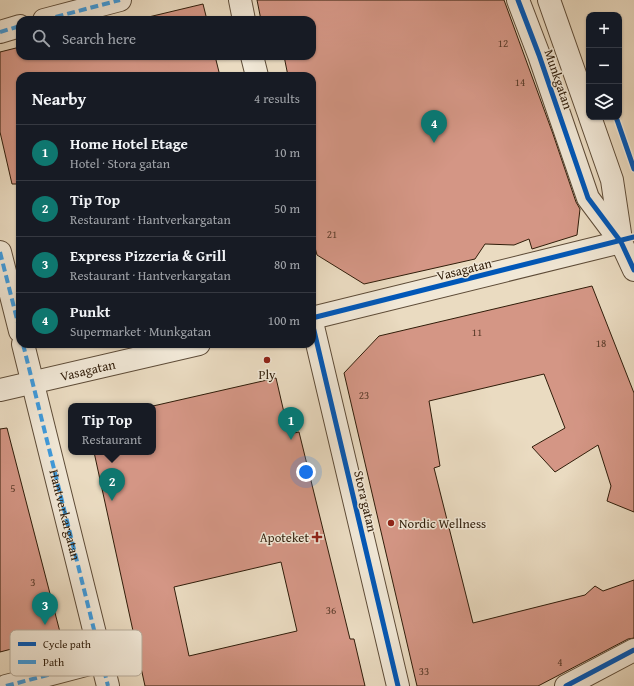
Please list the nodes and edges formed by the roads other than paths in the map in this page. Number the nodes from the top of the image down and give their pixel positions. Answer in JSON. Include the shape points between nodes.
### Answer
{"nodes":[{"id":1,"x":120,"y":0,"type":"edge"},
{"id":2,"x":240,"y":0,"type":"edge"},
{"id":3,"x":518,"y":0,"type":"edge"},
{"id":4,"x":549,"y":0,"type":"edge"},
{"id":5,"x":59,"y":16,"type":"edge"},
{"id":6,"x":243,"y":16,"type":"edge"},
{"id":7,"x":16,"y":27,"type":"edge"},
{"id":8,"x":0,"y":32,"type":"edge"},
{"id":9,"x":253,"y":60,"type":"edge"},
{"id":10,"x":256,"y":72,"type":"edge"},
{"id":11,"x":586,"y":105,"type":"edge"},
{"id":12,"x":591,"y":120,"type":"edge"},
{"id":13,"x":621,"y":242,"type":"junction"},
{"id":14,"x":0,"y":252,"type":"edge"},
{"id":15,"x":634,"y":270,"type":"edge"},
{"id":16,"x":16,"y":315,"type":"edge"},
{"id":17,"x":316,"y":317,"type":"edge"},
{"id":18,"x":316,"y":339,"type":"edge"},
{"id":19,"x":24,"y":348,"type":"edge"},
{"id":20,"x":183,"y":348,"type":"edge"},
{"id":21,"x":33,"y":383,"type":"junction"},
{"id":22,"x":0,"y":390,"type":"edge"},
{"id":23,"x":93,"y":630,"type":"edge"},
{"id":24,"x":634,"y":650,"type":"edge"},
{"id":25,"x":44,"y":676,"type":"edge"},
{"id":26,"x":105,"y":676,"type":"edge"},
{"id":27,"x":6,"y":686,"type":"edge"},
{"id":28,"x":108,"y":686,"type":"edge"},
{"id":29,"x":398,"y":686,"type":"edge"},
{"id":30,"x":566,"y":686,"type":"edge"}],
"edges":[{"from":1,"to":5,"type":"street"},
{"from":2,"to":6,"type":"street"},
{"from":3,"to":13,"type":"street","name":"Munkgatan","via":[[588,198]]},
{"from":4,"to":11,"type":"street","name":"Munkgatan"},
{"from":7,"to":8,"type":"street"},
{"from":9,"to":10,"type":"street"},
{"from":12,"to":13,"type":"street","name":"Munkgatan","via":[[612,180]]},
{"from":13,"to":15,"type":"street","name":"Munkgatan"},
{"from":13,"to":17,"type":"street","name":"Vasagatan"},
{"from":14,"to":16,"type":"street"},
{"from":18,"to":29,"type":"street","name":"Stora gatan"},
{"from":19,"to":21,"type":"street","name":"Hantverkargatan"},
{"from":20,"to":21,"type":"street","name":"Vasagatan"},
{"from":21,"to":22,"type":"street","name":"Vasagatan"},
{"from":21,"to":23,"type":"street","name":"Hantverkargatan"},
{"from":24,"to":30,"type":"street"},
{"from":25,"to":27,"type":"street"},
{"from":26,"to":28,"type":"street","name":"Hantverkargatan"}]}
